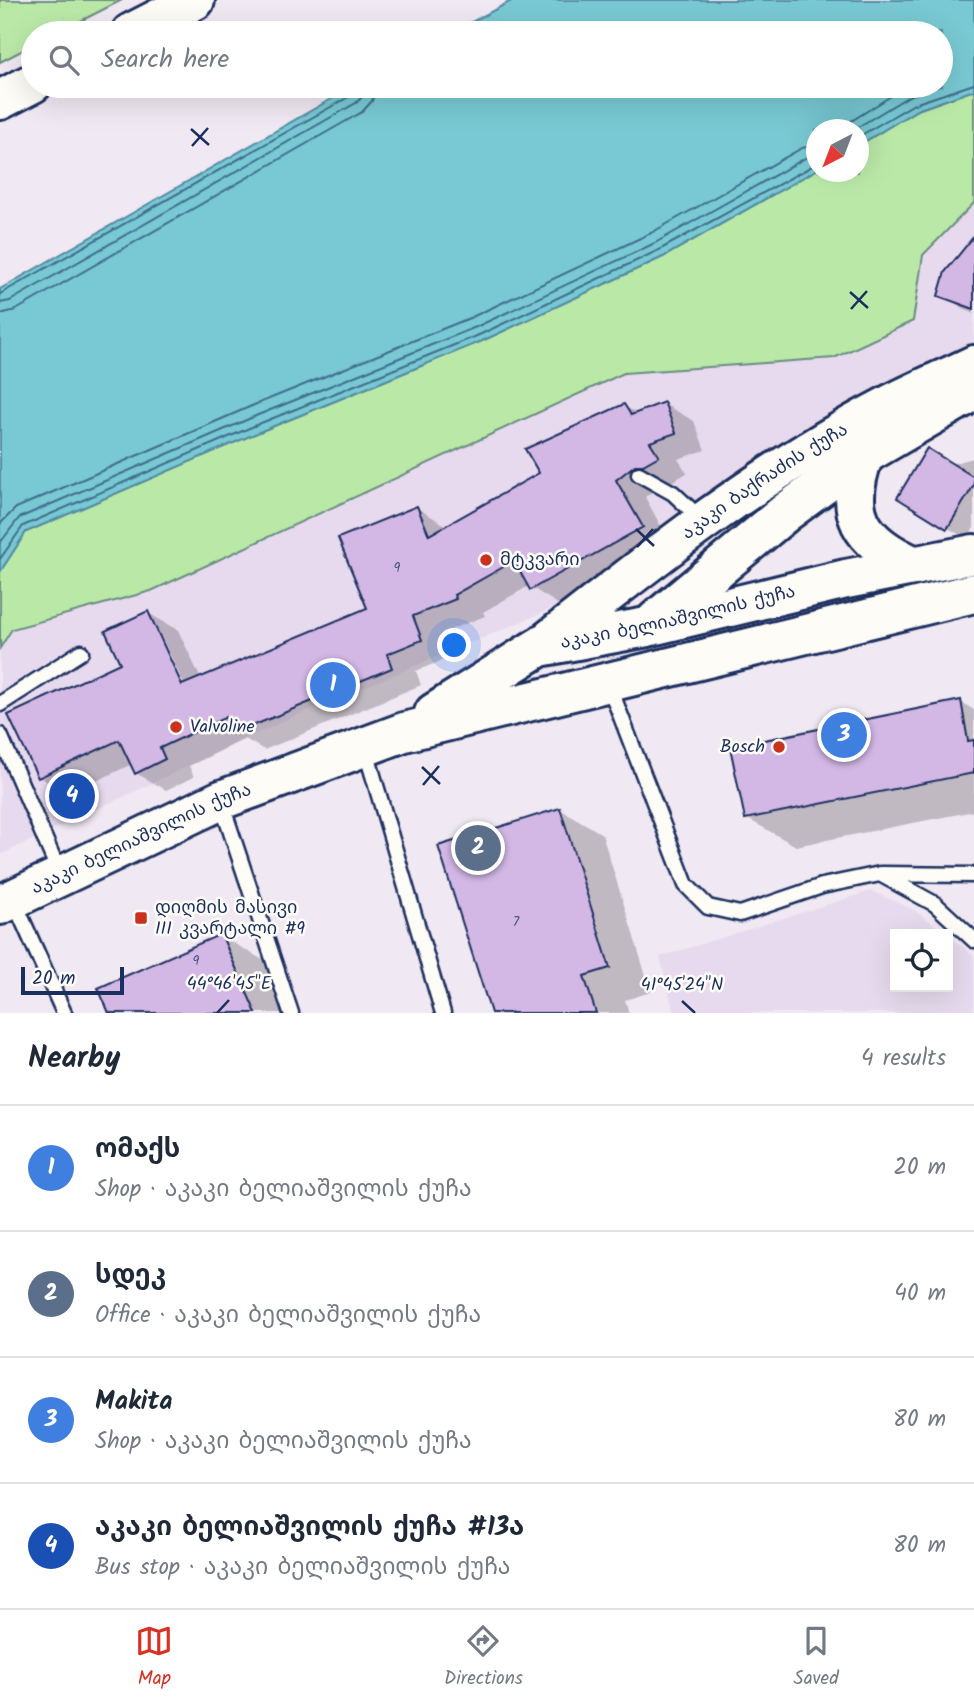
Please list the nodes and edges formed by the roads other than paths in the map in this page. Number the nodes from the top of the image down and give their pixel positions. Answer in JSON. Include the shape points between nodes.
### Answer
{"nodes":[{"id":1,"x":195,"y":0,"type":"edge"},
{"id":2,"x":154,"y":21,"type":"edge"},
{"id":3,"x":21,"y":89,"type":"edge"},
{"id":4,"x":0,"y":100,"type":"edge"},
{"id":5,"x":974,"y":366,"type":"edge"},
{"id":6,"x":974,"y":391,"type":"edge"},
{"id":7,"x":864,"y":455,"type":"junction"},
{"id":8,"x":639,"y":474,"type":"dead end"},
{"id":9,"x":704,"y":522,"type":"junction"},
{"id":10,"x":974,"y":554,"type":"edge"},
{"id":11,"x":915,"y":566,"type":"junction"},
{"id":12,"x":974,"y":593,"type":"edge"},
{"id":13,"x":647,"y":627,"type":"junction"},
{"id":14,"x":539,"y":648,"type":"junction"},
{"id":15,"x":81,"y":652,"type":"dead end"},
{"id":16,"x":600,"y":683,"type":"junction"},
{"id":17,"x":0,"y":704,"type":"edge"},
{"id":18,"x":404,"y":732,"type":"junction"},
{"id":19,"x":0,"y":735,"type":"edge"},
{"id":20,"x":365,"y":747,"type":"junction"},
{"id":21,"x":221,"y":800,"type":"junction"},
{"id":22,"x":880,"y":874,"type":"junction"},
{"id":23,"x":61,"y":875,"type":"junction"},
{"id":24,"x":974,"y":875,"type":"edge"},
{"id":25,"x":6,"y":902,"type":"edge"},
{"id":26,"x":974,"y":940,"type":"edge"},
{"id":27,"x":64,"y":1013,"type":"edge"},
{"id":28,"x":291,"y":1013,"type":"edge"},
{"id":29,"x":443,"y":1013,"type":"edge"}],
"edges":[{"from":1,"to":2,"type":"main road"},
{"from":3,"to":4,"type":"main road"},
{"from":5,"to":9,"type":"main road","name":"აკაკი ბაქრაძის ქუჩა","via":[[833,436]]},
{"from":6,"to":7,"type":"main road","name":"აკაკი ბაქრაძის ქუჩა"},
{"from":7,"to":11,"type":"main road","via":[[854,480],[859,523],[873,542]]},
{"from":7,"to":13,"type":"main road","name":"აკაკი ბაქრაძის ქუჩა","via":[[785,513]]},
{"from":8,"to":9,"type":"lane","via":[[673,493]]},
{"from":9,"to":14,"type":"main road","name":"აკაკი ბაქრაძის ქუჩა"},
{"from":10,"to":11,"type":"main road","name":"აკაკი ბელიაშვილის ქუჩა"},
{"from":11,"to":13,"type":"main road","name":"აკაკი ბელიაშვილის ქუჩა"},
{"from":12,"to":16,"type":"main road","name":"აკაკი ბელიაშვილის ქუჩა"},
{"from":13,"to":14,"type":"main road","name":"აკაკი ბელიაშვილის ქუჩა"},
{"from":13,"to":16,"type":"main road","name":"აკაკი ბაქრაძის ქუჩა"},
{"from":14,"to":18,"type":"main road","name":"აკაკი ბელიაშვილის ქუჩა"},
{"from":15,"to":17,"type":"lane"},
{"from":16,"to":18,"type":"main road","name":"აკაკი ბელიაშვილის ქუჩა"},
{"from":16,"to":22,"type":"lane","via":[[686,885],[708,907],[740,914],[822,886]]},
{"from":18,"to":20,"type":"main road","name":"აკაკი ბელიაშვილის ქუჩა"},
{"from":19,"to":23,"type":"lane"},
{"from":20,"to":21,"type":"main road","name":"აკაკი ბელიაშვილის ქუჩა"},
{"from":20,"to":29,"type":"lane"},
{"from":21,"to":23,"type":"main road","name":"აკაკი ბელიაშვილის ქუჩა"},
{"from":21,"to":28,"type":"lane"},
{"from":22,"to":24,"type":"lane"},
{"from":22,"to":26,"type":"lane","via":[[935,904]]},
{"from":23,"to":25,"type":"main road","name":"აკაკი ბელიაშვილის ქუჩა"},
{"from":25,"to":27,"type":"lane"}]}
